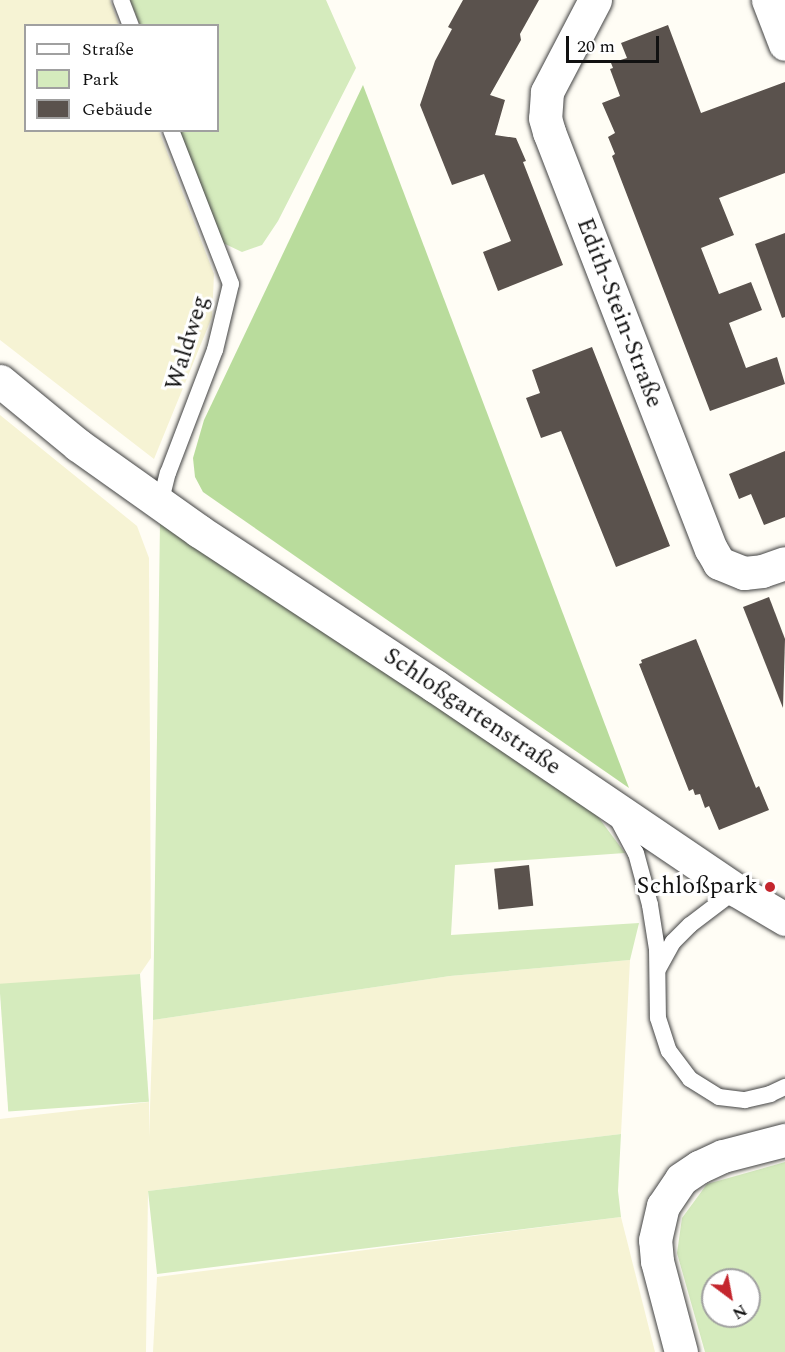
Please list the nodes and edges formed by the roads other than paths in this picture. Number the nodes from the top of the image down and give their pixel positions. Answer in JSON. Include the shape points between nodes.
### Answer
{"nodes":[{"id":1,"x":121,"y":0,"type":"edge"},
{"id":2,"x":595,"y":0,"type":"edge"},
{"id":3,"x":768,"y":0,"type":"edge"},
{"id":4,"x":130,"y":24,"type":"edge"},
{"id":5,"x":785,"y":44,"type":"edge"},
{"id":6,"x":172,"y":132,"type":"edge"},
{"id":7,"x":0,"y":381,"type":"edge"},
{"id":8,"x":160,"y":504,"type":"junction"},
{"id":9,"x":785,"y":563,"type":"edge"},
{"id":10,"x":609,"y":804,"type":"junction"},
{"id":11,"x":736,"y":890,"type":"junction"},
{"id":12,"x":785,"y":919,"type":"edge"},
{"id":13,"x":658,"y":970,"type":"junction"},
{"id":14,"x":785,"y":1087,"type":"edge"},
{"id":15,"x":785,"y":1140,"type":"edge"},
{"id":16,"x":681,"y":1352,"type":"edge"}],
"edges":[{"from":1,"to":4,"type":"lane"},
{"from":2,"to":9,"type":"street","name":"Edith-Stein-Straße","via":[[547,92],[545,118],[549,132],[711,549],[719,563],[744,573]]},
{"from":3,"to":5,"type":"street"},
{"from":6,"to":8,"type":"lane","name":"Waldweg","via":[[231,284],[215,350]]},
{"from":7,"to":8,"type":"street","name":"Schloßgartenstraße","via":[[78,445]]},
{"from":8,"to":10,"type":"street","name":"Schloßgartenstraße"},
{"from":10,"to":11,"type":"street","name":"Schloßgartenstraße"},
{"from":10,"to":13,"type":"lane","via":[[640,864],[654,927]]},
{"from":11,"to":12,"type":"street","name":"Schloßgartenstraße"},
{"from":11,"to":13,"type":"lane","via":[[673,942]]},
{"from":13,"to":14,"type":"lane","via":[[658,1024],[669,1051],[690,1079],[719,1097],[733,1100],[770,1094]]},
{"from":15,"to":16,"type":"street","via":[[723,1156],[699,1167],[681,1179],[663,1206],[655,1240],[657,1261]]}]}
